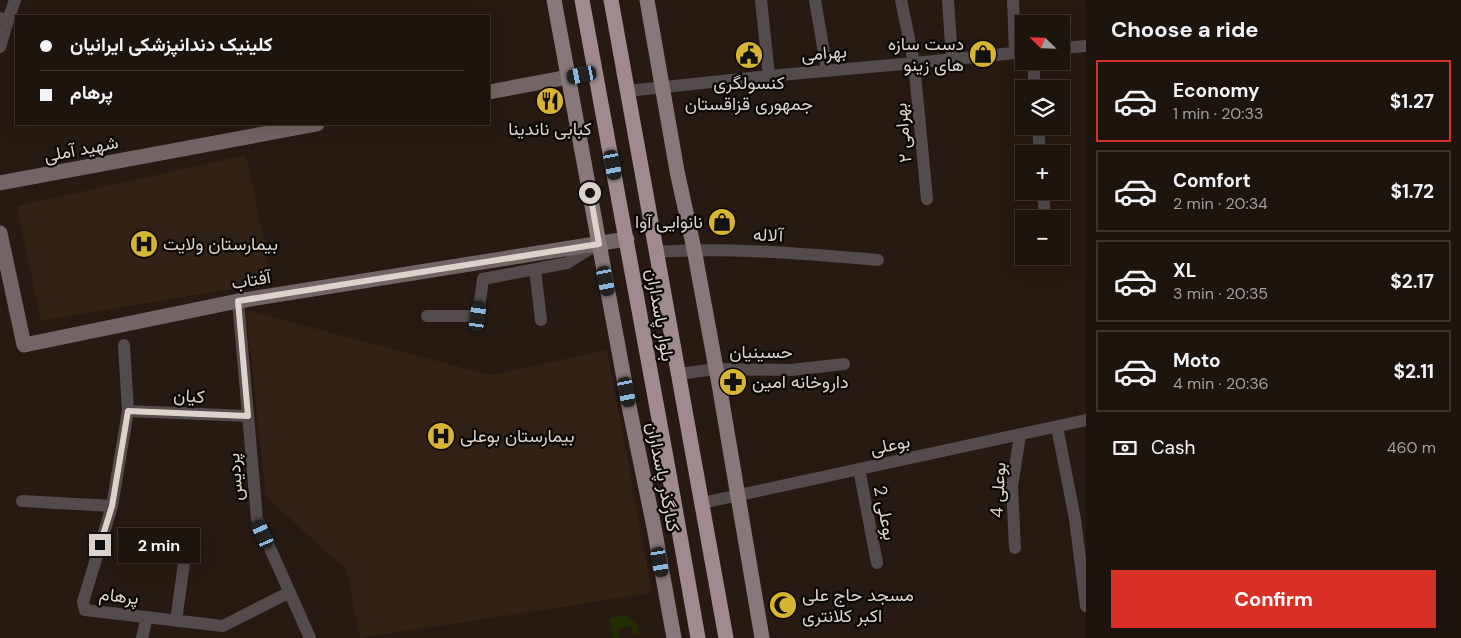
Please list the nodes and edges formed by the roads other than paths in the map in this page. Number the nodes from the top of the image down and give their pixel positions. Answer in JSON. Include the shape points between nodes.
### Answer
{"nodes":[{"id":1,"x":15,"y":0,"type":"edge"},
{"id":2,"x":554,"y":0,"type":"edge"},
{"id":3,"x":582,"y":0,"type":"edge"},
{"id":4,"x":611,"y":0,"type":"edge"},
{"id":5,"x":647,"y":0,"type":"edge"},
{"id":6,"x":761,"y":0,"type":"edge"},
{"id":7,"x":815,"y":0,"type":"edge"},
{"id":8,"x":901,"y":0,"type":"edge"},
{"id":9,"x":948,"y":0,"type":"edge"},
{"id":10,"x":1013,"y":0,"type":"edge"},
{"id":11,"x":1015,"y":17,"type":"edge"},
{"id":12,"x":4,"y":19,"type":"edge"},
{"id":13,"x":1086,"y":46,"type":"edge"},
{"id":14,"x":0,"y":47,"type":"edge"},
{"id":15,"x":1070,"y":47,"type":"edge"},
{"id":16,"x":1015,"y":52,"type":"edge"},
{"id":17,"x":952,"y":59,"type":"junction"},
{"id":18,"x":914,"y":63,"type":"junction"},
{"id":19,"x":827,"y":70,"type":"junction"},
{"id":20,"x":595,"y":72,"type":"junction"},
{"id":21,"x":769,"y":76,"type":"junction"},
{"id":22,"x":568,"y":78,"type":"junction"},
{"id":23,"x":662,"y":88,"type":"junction"},
{"id":24,"x":627,"y":91,"type":"junction"},
{"id":25,"x":490,"y":92,"type":"edge"},
{"id":26,"x":312,"y":125,"type":"edge"},
{"id":27,"x":0,"y":183,"type":"edge"},
{"id":28,"x":927,"y":199,"type":"dead end"},
{"id":29,"x":0,"y":233,"type":"edge"},
{"id":30,"x":626,"y":239,"type":"junction"},
{"id":31,"x":599,"y":244,"type":"junction"},
{"id":32,"x":694,"y":249,"type":"junction"},
{"id":33,"x":656,"y":252,"type":"junction"},
{"id":34,"x":878,"y":260,"type":"dead end"},
{"id":35,"x":535,"y":269,"type":"junction"},
{"id":36,"x":238,"y":301,"type":"junction"},
{"id":37,"x":427,"y":316,"type":"dead end"},
{"id":38,"x":541,"y":320,"type":"dead end"},
{"id":39,"x":124,"y":346,"type":"dead end"},
{"id":40,"x":844,"y":364,"type":"dead end"},
{"id":41,"x":716,"y":369,"type":"junction"},
{"id":42,"x":678,"y":374,"type":"junction"},
{"id":43,"x":128,"y":411,"type":"junction"},
{"id":44,"x":248,"y":416,"type":"junction"},
{"id":45,"x":1086,"y":420,"type":"edge"},
{"id":46,"x":1057,"y":427,"type":"junction"},
{"id":47,"x":1020,"y":434,"type":"junction"},
{"id":48,"x":859,"y":469,"type":"junction"},
{"id":49,"x":738,"y":495,"type":"junction"},
{"id":50,"x":22,"y":501,"type":"dead end"},
{"id":51,"x":702,"y":503,"type":"junction"},
{"id":52,"x":112,"y":506,"type":"junction"},
{"id":53,"x":1082,"y":537,"type":"edge"},
{"id":54,"x":1015,"y":548,"type":"dead end"},
{"id":55,"x":184,"y":563,"type":"dead end"},
{"id":56,"x":877,"y":563,"type":"dead end"},
{"id":57,"x":290,"y":592,"type":"junction"},
{"id":58,"x":1086,"y":606,"type":"edge"},
{"id":59,"x":147,"y":618,"type":"junction"},
{"id":60,"x":176,"y":621,"type":"junction"},
{"id":61,"x":224,"y":632,"type":"edge"},
{"id":62,"x":142,"y":638,"type":"edge"},
{"id":63,"x":310,"y":638,"type":"edge"},
{"id":64,"x":674,"y":638,"type":"edge"},
{"id":65,"x":698,"y":638,"type":"edge"},
{"id":66,"x":726,"y":638,"type":"edge"},
{"id":67,"x":762,"y":638,"type":"edge"}],
"edges":[{"from":1,"to":12,"type":"street"},
{"from":2,"to":22,"type":"main road","name":"کنارگذر پاسداران"},
{"from":3,"to":20,"type":"highway","name":"بلوار پاسداران"},
{"from":4,"to":24,"type":"highway","name":"بلوار پاسداران"},
{"from":5,"to":23,"type":"main road"},
{"from":6,"to":21,"type":"street"},
{"from":7,"to":19,"type":"street"},
{"from":8,"to":18,"type":"street","name":"بهرامی ۲"},
{"from":9,"to":17,"type":"street"},
{"from":10,"to":11,"type":"street"},
{"from":12,"to":14,"type":"street"},
{"from":13,"to":15,"type":"street"},
{"from":16,"to":17,"type":"street","name":"بهرامی"},
{"from":17,"to":18,"type":"street","name":"بهرامی"},
{"from":18,"to":19,"type":"street","name":"بهرامی"},
{"from":18,"to":28,"type":"street","name":"بهرامی ۲"},
{"from":19,"to":21,"type":"street","name":"بهرامی"},
{"from":20,"to":22,"type":"main road"},
{"from":20,"to":30,"type":"highway","name":"بلوار پاسداران"},
{"from":21,"to":23,"type":"street","name":"بهرامی"},
{"from":22,"to":25,"type":"main road"},
{"from":22,"to":31,"type":"main road","name":"کنارگذر پاسداران"},
{"from":23,"to":24,"type":"street","name":"بهرامی"},
{"from":23,"to":32,"type":"main road"},
{"from":24,"to":33,"type":"highway","name":"بلوار پاسداران"},
{"from":26,"to":27,"type":"main road","name":"شهید آملی"},
{"from":29,"to":36,"type":"main road","name":"آفتاب","via":[[24,345]]},
{"from":30,"to":31,"type":"main road","name":"آفتاب"},
{"from":30,"to":65,"type":"highway","name":"بلوار پاسداران"},
{"from":31,"to":35,"type":"street","via":[[567,263]]},
{"from":31,"to":36,"type":"main road","name":"آفتاب"},
{"from":31,"to":64,"type":"main road","name":"کنارگذر پاسداران"},
{"from":32,"to":33,"type":"street","name":"آلاله"},
{"from":32,"to":34,"type":"street","name":"آلاله"},
{"from":32,"to":41,"type":"main road"},
{"from":33,"to":42,"type":"highway","name":"بلوار پاسداران"},
{"from":35,"to":37,"type":"street","via":[[483,279],[478,316]]},
{"from":35,"to":38,"type":"street"},
{"from":36,"to":44,"type":"street","name":"پردیس"},
{"from":39,"to":43,"type":"street","name":"پرهام"},
{"from":40,"to":41,"type":"street","name":"حسینیان","via":[[791,370]]},
{"from":41,"to":42,"type":"street","name":"حسینیان"},
{"from":41,"to":49,"type":"main road"},
{"from":42,"to":51,"type":"highway","name":"بلوار پاسداران"},
{"from":43,"to":44,"type":"street","name":"کیان"},
{"from":43,"to":52,"type":"street","name":"پرهام"},
{"from":44,"to":57,"type":"street","name":"پردیس","via":[[257,519]]},
{"from":45,"to":46,"type":"street","name":"بوعلی"},
{"from":46,"to":47,"type":"street","name":"بوعلی"},
{"from":46,"to":53,"type":"street","via":[[1075,519]]},
{"from":47,"to":48,"type":"street","name":"بوعلی"},
{"from":47,"to":54,"type":"street","name":"بوعلی 4","via":[[1012,486]]},
{"from":48,"to":49,"type":"street","name":"بوعلی"},
{"from":48,"to":56,"type":"street","name":"بوعلی 2"},
{"from":49,"to":51,"type":"street","name":"بوعلی"},
{"from":49,"to":67,"type":"main road"},
{"from":50,"to":52,"type":"street"},
{"from":51,"to":66,"type":"highway","name":"بلوار پاسداران"},
{"from":52,"to":59,"type":"street","name":"پرهام","via":[[83,602],[85,610]]},
{"from":53,"to":58,"type":"street"},
{"from":55,"to":60,"type":"street"},
{"from":57,"to":61,"type":"street","name":"پرهام"},
{"from":57,"to":63,"type":"street","name":"پردیس"},
{"from":59,"to":60,"type":"street","name":"پرهام"},
{"from":59,"to":62,"type":"street"},
{"from":60,"to":61,"type":"street","name":"پرهام"}]}
